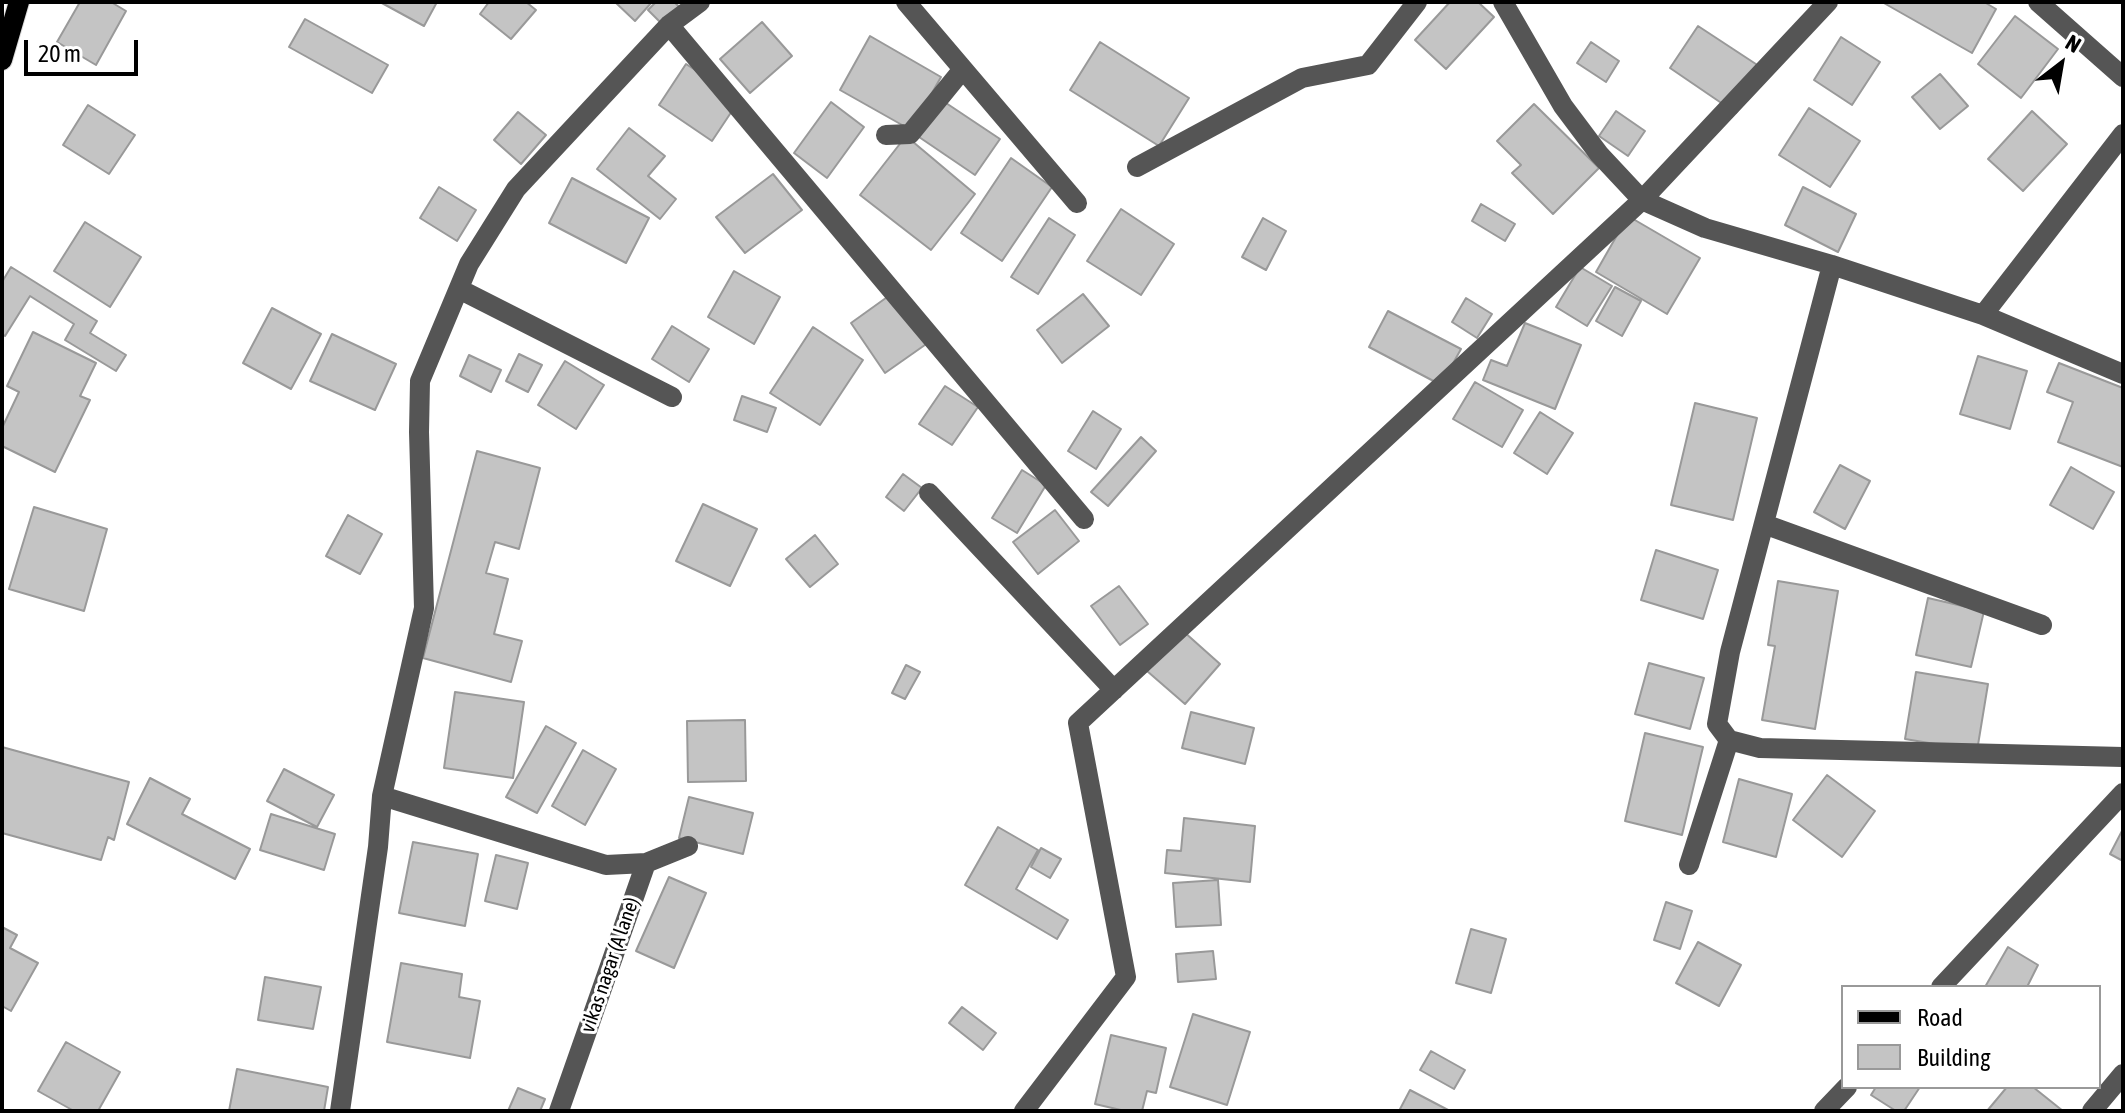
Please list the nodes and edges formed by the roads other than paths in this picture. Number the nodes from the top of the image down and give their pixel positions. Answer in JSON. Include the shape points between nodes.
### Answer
{"nodes":[{"id":1,"x":19,"y":2,"type":"edge"},
{"id":2,"x":700,"y":2,"type":"edge"},
{"id":3,"x":906,"y":2,"type":"edge"},
{"id":4,"x":1417,"y":2,"type":"edge"},
{"id":5,"x":1503,"y":2,"type":"edge"},
{"id":6,"x":1828,"y":2,"type":"edge"},
{"id":7,"x":2038,"y":2,"type":"edge"},
{"id":8,"x":669,"y":25,"type":"junction"},
{"id":9,"x":2,"y":60,"type":"edge"},
{"id":10,"x":963,"y":69,"type":"junction"},
{"id":11,"x":2123,"y":77,"type":"edge"},
{"id":12,"x":2123,"y":134,"type":"edge"},
{"id":13,"x":886,"y":135,"type":"dead end"},
{"id":14,"x":1137,"y":167,"type":"dead end"},
{"id":15,"x":1642,"y":200,"type":"junction"},
{"id":16,"x":1077,"y":203,"type":"dead end"},
{"id":17,"x":1832,"y":265,"type":"junction"},
{"id":18,"x":459,"y":289,"type":"junction"},
{"id":19,"x":1983,"y":315,"type":"junction"},
{"id":20,"x":2123,"y":374,"type":"edge"},
{"id":21,"x":672,"y":397,"type":"dead end"},
{"id":22,"x":929,"y":493,"type":"dead end"},
{"id":23,"x":1084,"y":519,"type":"dead end"},
{"id":24,"x":1764,"y":524,"type":"junction"},
{"id":25,"x":2042,"y":625,"type":"dead end"},
{"id":26,"x":1114,"y":690,"type":"junction"},
{"id":27,"x":1729,"y":740,"type":"junction"},
{"id":28,"x":2123,"y":757,"type":"edge"},
{"id":29,"x":2123,"y":793,"type":"edge"},
{"id":30,"x":382,"y":796,"type":"junction"},
{"id":31,"x":688,"y":846,"type":"dead end"},
{"id":32,"x":646,"y":863,"type":"junction"},
{"id":33,"x":1689,"y":865,"type":"dead end"},
{"id":34,"x":1943,"y":985,"type":"edge"},
{"id":35,"x":2123,"y":1074,"type":"edge"},
{"id":36,"x":1845,"y":1089,"type":"edge"},
{"id":37,"x":2096,"y":1098,"type":"edge"},
{"id":38,"x":340,"y":1111,"type":"edge"},
{"id":39,"x":559,"y":1111,"type":"edge"},
{"id":40,"x":1024,"y":1111,"type":"edge"},
{"id":41,"x":1824,"y":1111,"type":"edge"}],
"edges":[{"from":1,"to":9,"type":"main road"},
{"from":2,"to":8,"type":"street"},
{"from":3,"to":10,"type":"street"},
{"from":4,"to":14,"type":"street","via":[[1368,65],[1302,78]]},
{"from":5,"to":15,"type":"street","via":[[1563,106]]},
{"from":6,"to":15,"type":"street"},
{"from":7,"to":11,"type":"street"},
{"from":8,"to":18,"type":"street","via":[[516,189]]},
{"from":8,"to":23,"type":"street"},
{"from":10,"to":13,"type":"street","via":[[910,134]]},
{"from":10,"to":16,"type":"street"},
{"from":12,"to":19,"type":"street"},
{"from":15,"to":17,"type":"street","via":[[1705,228]]},
{"from":15,"to":26,"type":"street"},
{"from":17,"to":19,"type":"street"},
{"from":17,"to":24,"type":"street"},
{"from":18,"to":21,"type":"street"},
{"from":18,"to":30,"type":"street","via":[[420,381],[424,608]]},
{"from":19,"to":20,"type":"street"},
{"from":22,"to":26,"type":"street"},
{"from":24,"to":25,"type":"street"},
{"from":24,"to":27,"type":"street","via":[[1717,724]]},
{"from":26,"to":40,"type":"street","via":[[1078,723],[1126,977]]},
{"from":27,"to":28,"type":"street","via":[[1760,748]]},
{"from":27,"to":33,"type":"street"},
{"from":29,"to":34,"type":"street"},
{"from":30,"to":32,"type":"street","via":[[606,865]]},
{"from":30,"to":38,"type":"street"},
{"from":31,"to":32,"type":"street"},
{"from":32,"to":39,"type":"street","name":"vikas nagar (A lane)"},
{"from":35,"to":37,"type":"street"},
{"from":36,"to":41,"type":"street"}]}
